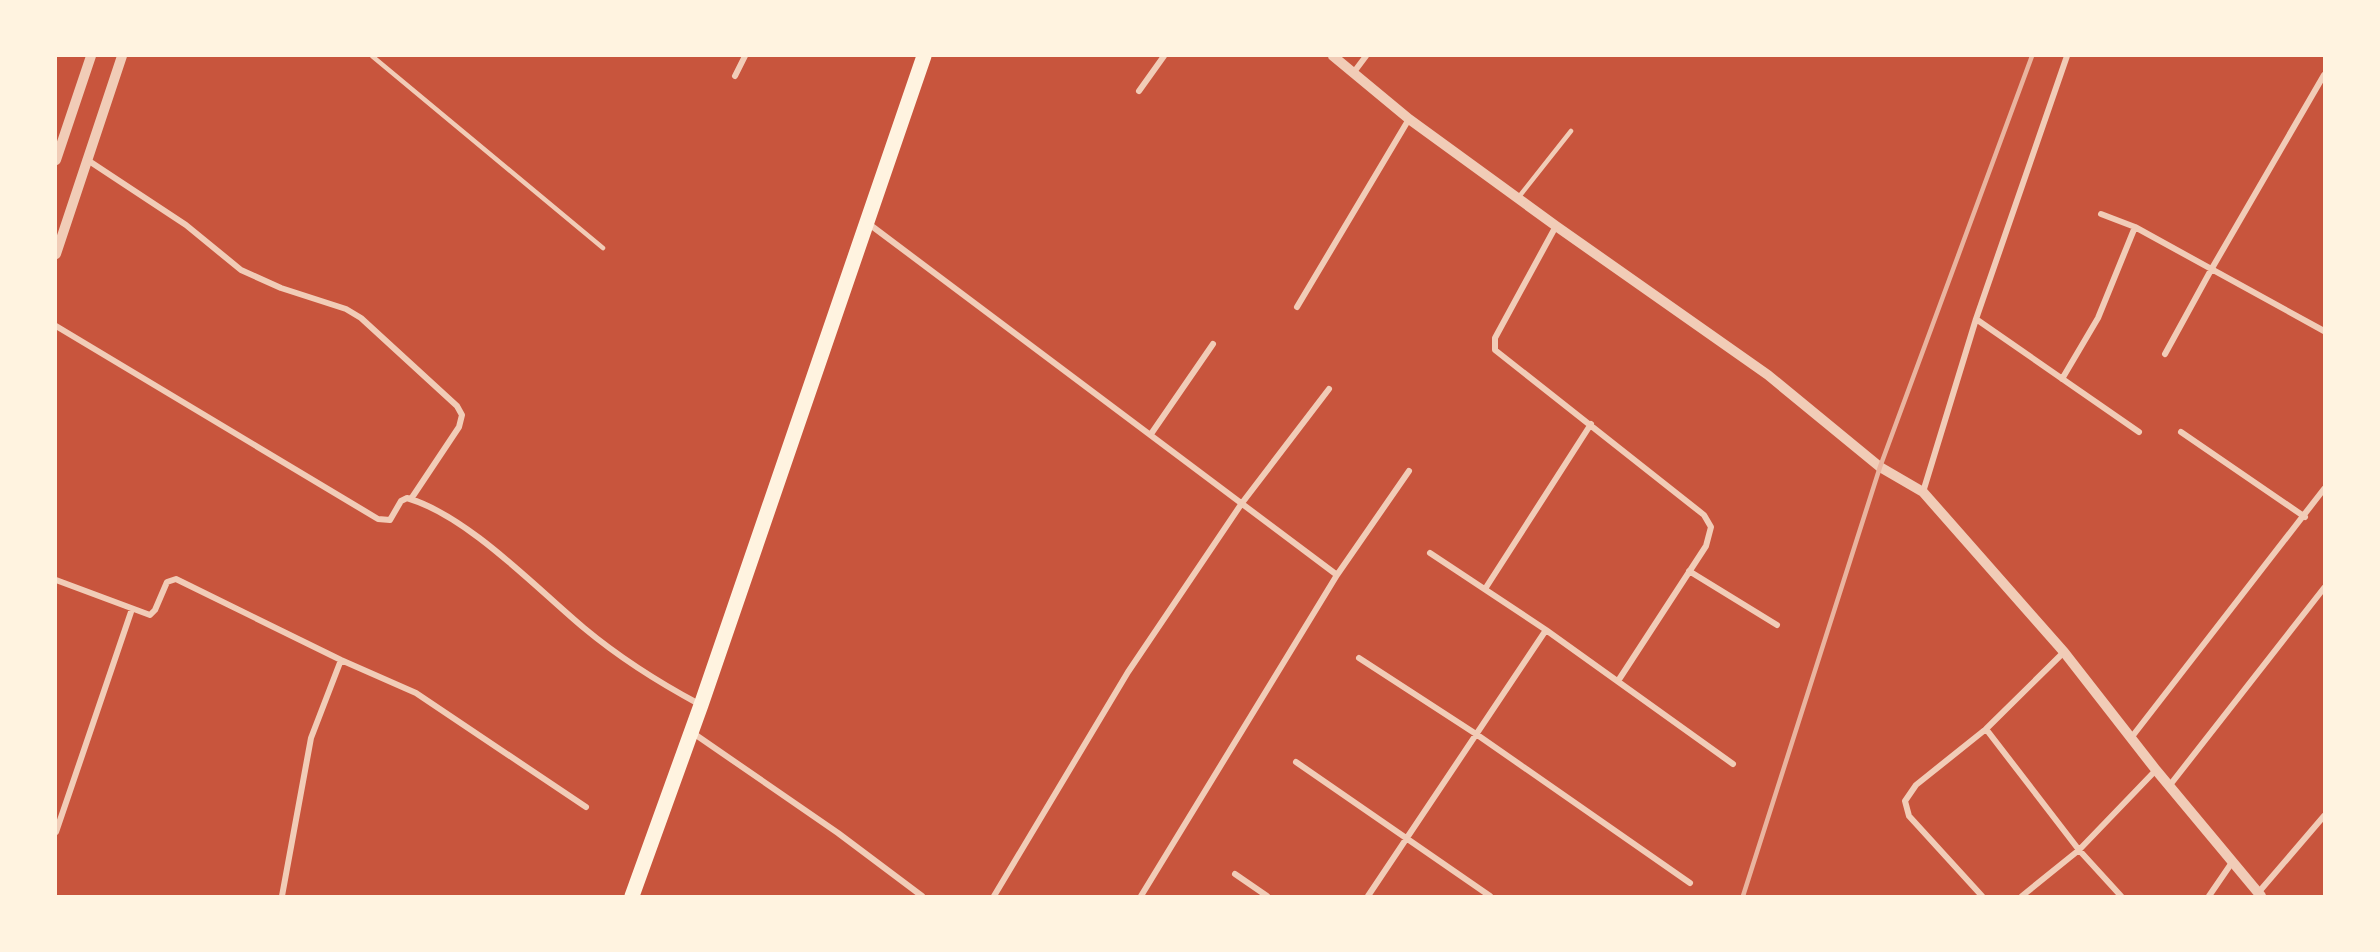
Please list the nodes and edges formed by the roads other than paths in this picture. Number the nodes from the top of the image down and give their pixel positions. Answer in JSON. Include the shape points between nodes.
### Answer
{"nodes":[{"id":1,"x":91,"y":56,"type":"edge"},
{"id":2,"x":122,"y":56,"type":"edge"},
{"id":3,"x":372,"y":56,"type":"edge"},
{"id":4,"x":745,"y":56,"type":"edge"},
{"id":5,"x":924,"y":56,"type":"edge"},
{"id":6,"x":1164,"y":56,"type":"edge"},
{"id":7,"x":1332,"y":56,"type":"edge"},
{"id":8,"x":1366,"y":56,"type":"edge"},
{"id":9,"x":2067,"y":56,"type":"edge"},
{"id":10,"x":1354,"y":72,"type":"junction"},
{"id":11,"x":2325,"y":75,"type":"edge"},
{"id":12,"x":735,"y":76,"type":"dead end"},
{"id":13,"x":1139,"y":91,"type":"dead end"},
{"id":14,"x":1409,"y":119,"type":"junction"},
{"id":15,"x":1571,"y":131,"type":"dead end"},
{"id":16,"x":86,"y":159,"type":"junction"},
{"id":17,"x":56,"y":160,"type":"edge"},
{"id":18,"x":1518,"y":198,"type":"junction"},
{"id":19,"x":2102,"y":214,"type":"dead end"},
{"id":20,"x":866,"y":222,"type":"junction"},
{"id":21,"x":1556,"y":226,"type":"junction"},
{"id":22,"x":2135,"y":227,"type":"junction"},
{"id":23,"x":603,"y":248,"type":"dead end"},
{"id":24,"x":56,"y":254,"type":"edge"},
{"id":25,"x":2211,"y":270,"type":"junction"},
{"id":26,"x":1297,"y":307,"type":"dead end"},
{"id":27,"x":1976,"y":319,"type":"junction"},
{"id":28,"x":56,"y":326,"type":"edge"},
{"id":29,"x":2325,"y":331,"type":"edge"},
{"id":30,"x":1213,"y":344,"type":"dead end"},
{"id":31,"x":2165,"y":354,"type":"dead end"},
{"id":32,"x":2062,"y":379,"type":"junction"},
{"id":33,"x":1329,"y":389,"type":"dead end"},
{"id":34,"x":1591,"y":424,"type":"junction"},
{"id":35,"x":2139,"y":432,"type":"dead end"},
{"id":36,"x":2181,"y":432,"type":"dead end"},
{"id":37,"x":1151,"y":434,"type":"junction"},
{"id":38,"x":1409,"y":471,"type":"dead end"},
{"id":39,"x":2325,"y":489,"type":"edge"},
{"id":40,"x":1923,"y":492,"type":"junction"},
{"id":41,"x":411,"y":499,"type":"junction"},
{"id":42,"x":1242,"y":503,"type":"junction"},
{"id":43,"x":2304,"y":517,"type":"junction"},
{"id":44,"x":1430,"y":553,"type":"dead end"},
{"id":45,"x":1689,"y":572,"type":"junction"},
{"id":46,"x":1337,"y":575,"type":"junction"},
{"id":47,"x":56,"y":580,"type":"edge"},
{"id":48,"x":2325,"y":588,"type":"edge"},
{"id":49,"x":1485,"y":589,"type":"junction"},
{"id":50,"x":132,"y":609,"type":"junction"},
{"id":51,"x":1777,"y":625,"type":"dead end"},
{"id":52,"x":1546,"y":630,"type":"junction"},
{"id":53,"x":2064,"y":652,"type":"junction"},
{"id":54,"x":1359,"y":658,"type":"dead end"},
{"id":55,"x":341,"y":660,"type":"junction"},
{"id":56,"x":1618,"y":681,"type":"junction"},
{"id":57,"x":701,"y":705,"type":"junction"},
{"id":58,"x":1986,"y":729,"type":"junction"},
{"id":59,"x":690,"y":731,"type":"junction"},
{"id":60,"x":1476,"y":734,"type":"junction"},
{"id":61,"x":2131,"y":738,"type":"junction"},
{"id":62,"x":1296,"y":762,"type":"dead end"},
{"id":63,"x":1734,"y":764,"type":"dead end"},
{"id":64,"x":2156,"y":770,"type":"junction"},
{"id":65,"x":2170,"y":785,"type":"junction"},
{"id":66,"x":586,"y":807,"type":"dead end"},
{"id":67,"x":2325,"y":816,"type":"edge"},
{"id":68,"x":56,"y":832,"type":"edge"},
{"id":69,"x":1407,"y":838,"type":"junction"},
{"id":70,"x":2079,"y":850,"type":"junction"},
{"id":71,"x":2233,"y":861,"type":"junction"},
{"id":72,"x":1235,"y":874,"type":"dead end"},
{"id":73,"x":1690,"y":883,"type":"dead end"},
{"id":74,"x":917,"y":895,"type":"edge"},
{"id":75,"x":2259,"y":895,"type":"edge"},
{"id":76,"x":282,"y":897,"type":"edge"},
{"id":77,"x":632,"y":897,"type":"edge"},
{"id":78,"x":994,"y":897,"type":"edge"},
{"id":79,"x":1141,"y":897,"type":"edge"},
{"id":80,"x":1267,"y":897,"type":"edge"},
{"id":81,"x":1368,"y":897,"type":"edge"},
{"id":82,"x":1490,"y":897,"type":"edge"},
{"id":83,"x":1982,"y":897,"type":"edge"},
{"id":84,"x":2022,"y":897,"type":"edge"},
{"id":85,"x":2121,"y":897,"type":"edge"},
{"id":86,"x":2209,"y":897,"type":"edge"}],
"edges":[{"from":1,"to":17,"type":"street"},
{"from":2,"to":16,"type":"street"},
{"from":3,"to":23,"type":"lane"},
{"from":4,"to":12,"type":"street"},
{"from":5,"to":20,"type":"main road"},
{"from":6,"to":13,"type":"street"},
{"from":7,"to":10,"type":"street"},
{"from":8,"to":10,"type":"street"},
{"from":9,"to":27,"type":"street"},
{"from":10,"to":14,"type":"street"},
{"from":11,"to":25,"type":"street"},
{"from":14,"to":18,"type":"street"},
{"from":14,"to":26,"type":"street"},
{"from":15,"to":18,"type":"lane"},
{"from":16,"to":24,"type":"street"},
{"from":16,"to":41,"type":"street","via":[[186,225],[241,270],[361,318],[458,406],[462,415],[459,427]]},
{"from":18,"to":21,"type":"street"},
{"from":19,"to":22,"type":"street"},
{"from":20,"to":37,"type":"street"},
{"from":20,"to":57,"type":"main road"},
{"from":21,"to":34,"type":"street","via":[[1495,338],[1495,350]]},
{"from":21,"to":40,"type":"street","via":[[1768,375],[1880,467]]},
{"from":22,"to":25,"type":"street"},
{"from":22,"to":32,"type":"street","via":[[2098,318]]},
{"from":25,"to":29,"type":"street"},
{"from":25,"to":31,"type":"street"},
{"from":27,"to":32,"type":"street"},
{"from":27,"to":40,"type":"street"},
{"from":28,"to":41,"type":"street","via":[[378,519],[388,521],[401,501]]},
{"from":30,"to":37,"type":"street"},
{"from":32,"to":35,"type":"street"},
{"from":33,"to":42,"type":"street"},
{"from":34,"to":45,"type":"street","via":[[1709,522],[1709,539]]},
{"from":34,"to":49,"type":"street"},
{"from":36,"to":43,"type":"street"},
{"from":37,"to":42,"type":"street"},
{"from":38,"to":46,"type":"street"},
{"from":39,"to":43,"type":"street"},
{"from":40,"to":53,"type":"street"},
{"from":41,"to":57,"type":"street","via":[[450,516],[605,645],[652,678]]},
{"from":42,"to":46,"type":"street"},
{"from":42,"to":78,"type":"street","via":[[1128,672]]},
{"from":43,"to":61,"type":"street"},
{"from":44,"to":49,"type":"street"},
{"from":45,"to":51,"type":"street"},
{"from":45,"to":56,"type":"street"},
{"from":46,"to":79,"type":"street"},
{"from":47,"to":50,"type":"street"},
{"from":48,"to":65,"type":"street"},
{"from":49,"to":52,"type":"street"},
{"from":50,"to":55,"type":"street","via":[[153,614],[167,582],[176,579]]},
{"from":50,"to":68,"type":"street"},
{"from":52,"to":56,"type":"street"},
{"from":52,"to":60,"type":"street"},
{"from":53,"to":58,"type":"street"},
{"from":53,"to":61,"type":"street"},
{"from":54,"to":60,"type":"street"},
{"from":55,"to":66,"type":"street","via":[[416,693]]},
{"from":55,"to":76,"type":"street","via":[[311,738]]},
{"from":56,"to":63,"type":"street"},
{"from":57,"to":59,"type":"main road"},
{"from":58,"to":70,"type":"street"},
{"from":58,"to":83,"type":"street","via":[[1916,785],[1905,801],[1909,816]]},
{"from":59,"to":74,"type":"street","via":[[838,833]]},
{"from":59,"to":77,"type":"main road"},
{"from":60,"to":69,"type":"street"},
{"from":60,"to":73,"type":"street"},
{"from":61,"to":64,"type":"street"},
{"from":62,"to":69,"type":"street"},
{"from":64,"to":65,"type":"street"},
{"from":64,"to":70,"type":"street"},
{"from":65,"to":71,"type":"street"},
{"from":67,"to":75,"type":"street"},
{"from":69,"to":81,"type":"street"},
{"from":69,"to":82,"type":"street"},
{"from":70,"to":84,"type":"street"},
{"from":70,"to":85,"type":"street"},
{"from":71,"to":75,"type":"street"},
{"from":71,"to":86,"type":"street"},
{"from":72,"to":80,"type":"street"}]}
